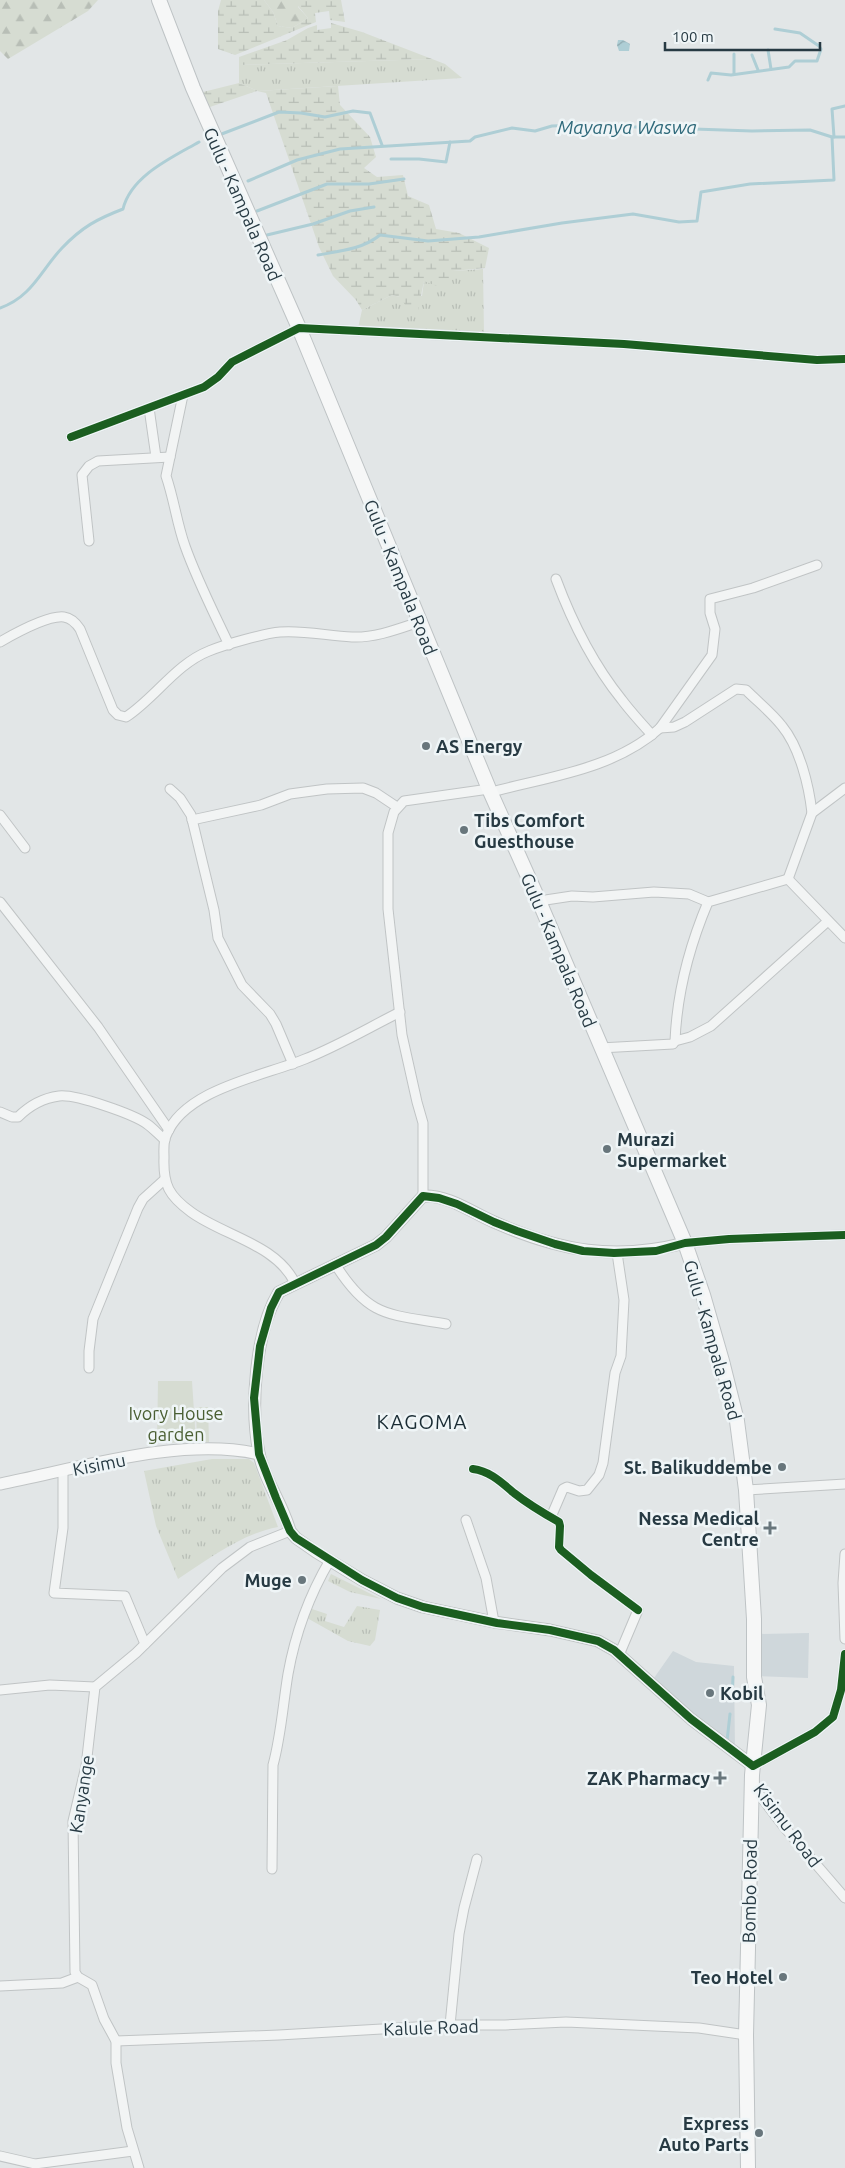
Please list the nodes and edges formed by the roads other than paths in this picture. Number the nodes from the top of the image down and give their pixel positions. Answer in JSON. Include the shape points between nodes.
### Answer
{"nodes":[{"id":1,"x":159,"y":0,"type":"edge"},
{"id":2,"x":299,"y":328,"type":"junction"},
{"id":3,"x":845,"y":359,"type":"edge"},
{"id":4,"x":183,"y":395,"type":"junction"},
{"id":5,"x":149,"y":408,"type":"junction"},
{"id":6,"x":71,"y":437,"type":"dead end"},
{"id":7,"x":170,"y":456,"type":"junction"},
{"id":8,"x":156,"y":457,"type":"junction"},
{"id":9,"x":89,"y":541,"type":"dead end"},
{"id":10,"x":817,"y":565,"type":"dead end"},
{"id":11,"x":556,"y":579,"type":"dead end"},
{"id":12,"x":419,"y":622,"type":"junction"},
{"id":13,"x":0,"y":642,"type":"edge"},
{"id":14,"x":229,"y":645,"type":"junction"},
{"id":15,"x":660,"y":728,"type":"junction"},
{"id":16,"x":652,"y":736,"type":"junction"},
{"id":17,"x":845,"y":788,"type":"edge"},
{"id":18,"x":170,"y":789,"type":"dead end"},
{"id":19,"x":490,"y":791,"type":"junction"},
{"id":20,"x":397,"y":807,"type":"junction"},
{"id":21,"x":812,"y":814,"type":"junction"},
{"id":22,"x":0,"y":815,"type":"edge"},
{"id":23,"x":192,"y":820,"type":"junction"},
{"id":24,"x":25,"y":848,"type":"dead end"},
{"id":25,"x":788,"y":878,"type":"junction"},
{"id":26,"x":539,"y":901,"type":"junction"},
{"id":27,"x":0,"y":902,"type":"edge"},
{"id":28,"x":708,"y":902,"type":"junction"},
{"id":29,"x":828,"y":921,"type":"junction"},
{"id":30,"x":845,"y":938,"type":"edge"},
{"id":31,"x":400,"y":1012,"type":"junction"},
{"id":32,"x":675,"y":1041,"type":"junction"},
{"id":33,"x":600,"y":1048,"type":"junction"},
{"id":34,"x":293,"y":1064,"type":"junction"},
{"id":35,"x":0,"y":1112,"type":"edge"},
{"id":36,"x":169,"y":1130,"type":"junction"},
{"id":37,"x":165,"y":1140,"type":"junction"},
{"id":38,"x":164,"y":1180,"type":"junction"},
{"id":39,"x":423,"y":1196,"type":"junction"},
{"id":40,"x":845,"y":1235,"type":"edge"},
{"id":41,"x":685,"y":1243,"type":"junction"},
{"id":42,"x":617,"y":1253,"type":"junction"},
{"id":43,"x":335,"y":1264,"type":"junction"},
{"id":44,"x":296,"y":1283,"type":"junction"},
{"id":45,"x":446,"y":1324,"type":"dead end"},
{"id":46,"x":89,"y":1368,"type":"dead end"},
{"id":47,"x":259,"y":1454,"type":"junction"},
{"id":48,"x":473,"y":1469,"type":"dead end"},
{"id":49,"x":63,"y":1471,"type":"junction"},
{"id":50,"x":0,"y":1484,"type":"edge"},
{"id":51,"x":845,"y":1484,"type":"edge"},
{"id":52,"x":746,"y":1490,"type":"junction"},
{"id":53,"x":551,"y":1517,"type":"junction"},
{"id":54,"x":466,"y":1520,"type":"dead end"},
{"id":55,"x":290,"y":1531,"type":"junction"},
{"id":56,"x":845,"y":1554,"type":"edge"},
{"id":57,"x":330,"y":1560,"type":"junction"},
{"id":58,"x":494,"y":1622,"type":"junction"},
{"id":59,"x":844,"y":1625,"type":"edge"},
{"id":60,"x":845,"y":1639,"type":"edge"},
{"id":61,"x":145,"y":1644,"type":"junction"},
{"id":62,"x":845,"y":1654,"type":"edge"},
{"id":63,"x":619,"y":1655,"type":"junction"},
{"id":64,"x":95,"y":1687,"type":"junction"},
{"id":65,"x":0,"y":1690,"type":"edge"},
{"id":66,"x":759,"y":1705,"type":"joint"},
{"id":67,"x":752,"y":1771,"type":"junction"},
{"id":68,"x":477,"y":1859,"type":"dead end"},
{"id":69,"x":272,"y":1869,"type":"dead end"},
{"id":70,"x":845,"y":1898,"type":"edge"},
{"id":71,"x":78,"y":1977,"type":"junction"},
{"id":72,"x":0,"y":1986,"type":"edge"},
{"id":73,"x":450,"y":2025,"type":"junction"},
{"id":74,"x":746,"y":2035,"type":"junction"},
{"id":75,"x":116,"y":2041,"type":"junction"},
{"id":76,"x":133,"y":2151,"type":"junction"},
{"id":77,"x":0,"y":2156,"type":"edge"},
{"id":78,"x":139,"y":2168,"type":"edge"},
{"id":79,"x":748,"y":2168,"type":"edge"}],
"edges":[{"from":1,"to":2,"type":"main road","name":"Gulu - Kampala Road","via":[[193,88]]},
{"from":2,"to":3,"type":"street","via":[[624,344],[817,360]]},
{"from":2,"to":4,"type":"street","via":[[232,362],[204,387]]},
{"from":2,"to":12,"type":"main road","name":"Gulu - Kampala Road"},
{"from":4,"to":5,"type":"street"},
{"from":4,"to":7,"type":"street"},
{"from":5,"to":6,"type":"street"},
{"from":5,"to":8,"type":"street"},
{"from":7,"to":8,"type":"street"},
{"from":7,"to":14,"type":"street","via":[[166,476],[184,545]]},
{"from":8,"to":9,"type":"street","via":[[98,461],[82,475]]},
{"from":10,"to":15,"type":"street","via":[[753,588],[710,599],[714,629],[712,655]]},
{"from":11,"to":16,"type":"street","via":[[583,640],[622,700]]},
{"from":12,"to":14,"type":"street","via":[[384,633],[352,637],[279,632]]},
{"from":12,"to":19,"type":"main road","name":"Gulu - Kampala Road"},
{"from":13,"to":14,"type":"street","via":[[51,619],[70,619],[80,629],[113,710],[122,717],[150,698],[192,660]]},
{"from":15,"to":16,"type":"street"},
{"from":15,"to":21,"type":"street","via":[[674,727],[736,689],[746,690],[783,727],[809,790]]},
{"from":16,"to":19,"type":"street","via":[[622,754],[591,766]]},
{"from":17,"to":21,"type":"street"},
{"from":18,"to":23,"type":"street","via":[[187,807]]},
{"from":19,"to":20,"type":"street","via":[[404,801]]},
{"from":19,"to":26,"type":"main road","name":"Gulu - Kampala Road"},
{"from":20,"to":23,"type":"street","via":[[363,788],[327,788],[290,794],[261,805]]},
{"from":20,"to":31,"type":"street","via":[[388,833],[388,909]]},
{"from":21,"to":25,"type":"street"},
{"from":22,"to":24,"type":"street"},
{"from":23,"to":34,"type":"street","via":[[218,938],[242,985],[276,1024]]},
{"from":25,"to":28,"type":"street"},
{"from":25,"to":29,"type":"street"},
{"from":26,"to":28,"type":"street","via":[[654,892],[689,894]]},
{"from":26,"to":33,"type":"main road","name":"Gulu - Kampala Road"},
{"from":27,"to":36,"type":"street","via":[[98,1027]]},
{"from":28,"to":32,"type":"street","via":[[680,990]]},
{"from":29,"to":30,"type":"street"},
{"from":29,"to":32,"type":"street","via":[[711,1026],[690,1038]]},
{"from":31,"to":34,"type":"street"},
{"from":31,"to":39,"type":"street","via":[[402,1035],[423,1122]]},
{"from":32,"to":33,"type":"street","via":[[669,1046]]},
{"from":33,"to":41,"type":"main road","name":"Gulu - Kampala Road"},
{"from":34,"to":36,"type":"street","via":[[212,1092],[194,1103]]},
{"from":35,"to":37,"type":"street","via":[[18,1117],[27,1108],[61,1095],[86,1100],[146,1124]]},
{"from":36,"to":37,"type":"street"},
{"from":37,"to":38,"type":"street"},
{"from":38,"to":44,"type":"street","via":[[170,1193],[192,1213],[275,1259],[290,1271]]},
{"from":38,"to":46,"type":"street","via":[[138,1208],[93,1318]]},
{"from":39,"to":42,"type":"street","via":[[457,1204],[494,1222],[555,1244],[583,1251]]},
{"from":39,"to":43,"type":"street","via":[[386,1237]]},
{"from":40,"to":41,"type":"street"},
{"from":41,"to":42,"type":"street","via":[[656,1251]]},
{"from":41,"to":52,"type":"main road","name":"Gulu - Kampala Road","via":[[703,1295],[737,1421]]},
{"from":42,"to":53,"type":"street","via":[[624,1300],[621,1356],[615,1372],[603,1463],[599,1475],[587,1490],[563,1489]]},
{"from":43,"to":44,"type":"street"},
{"from":43,"to":45,"type":"street","via":[[351,1289],[374,1308],[398,1316]]},
{"from":44,"to":47,"type":"street","via":[[276,1296],[260,1346],[254,1398]]},
{"from":47,"to":49,"type":"street","name":"Kisimu","via":[[222,1449],[180,1451],[105,1461]]},
{"from":47,"to":55,"type":"street"},
{"from":48,"to":53,"type":"street","via":[[498,1479]]},
{"from":49,"to":50,"type":"street","name":"Kisimu"},
{"from":49,"to":61,"type":"street","via":[[63,1528],[54,1594],[126,1596]]},
{"from":51,"to":52,"type":"street"},
{"from":52,"to":66,"type":"main road","name":"Gulu - Kampala Road","via":[[754,1677]]},
{"from":53,"to":63,"type":"street","via":[[560,1526],[561,1550],[638,1610]]},
{"from":54,"to":58,"type":"street","via":[[486,1578]]},
{"from":55,"to":57,"type":"street","via":[[304,1545]]},
{"from":55,"to":61,"type":"street","via":[[250,1547],[222,1568]]},
{"from":56,"to":59,"type":"street"},
{"from":57,"to":58,"type":"street","via":[[397,1598]]},
{"from":57,"to":69,"type":"street","via":[[300,1628],[289,1672],[273,1765]]},
{"from":58,"to":63,"type":"street","via":[[598,1641]]},
{"from":59,"to":60,"type":"street"},
{"from":61,"to":64,"type":"street"},
{"from":62,"to":67,"type":"street","via":[[841,1690],[833,1717]]},
{"from":63,"to":67,"type":"street"},
{"from":64,"to":65,"type":"street","via":[[50,1684]]},
{"from":64,"to":71,"type":"street","name":"Kanyange","via":[[74,1821],[75,1972]]},
{"from":66,"to":67,"type":"main road","name":"Bombo Road"},
{"from":67,"to":70,"type":"street","name":"Kisimu Road","via":[[755,1789]]},
{"from":67,"to":74,"type":"main road","name":"Bombo Road"},
{"from":68,"to":73,"type":"street","via":[[459,1934]]},
{"from":71,"to":72,"type":"street","via":[[62,1983]]},
{"from":71,"to":75,"type":"street","via":[[92,1985]]},
{"from":73,"to":74,"type":"street","name":"Kalule Road","via":[[566,2022],[699,2028]]},
{"from":73,"to":75,"type":"street","name":"Kalule Road"},
{"from":74,"to":79,"type":"main road","name":"Bombo Road"},
{"from":75,"to":76,"type":"street","via":[[116,2063]]},
{"from":76,"to":77,"type":"street","via":[[35,2164]]},
{"from":76,"to":78,"type":"street"}]}
